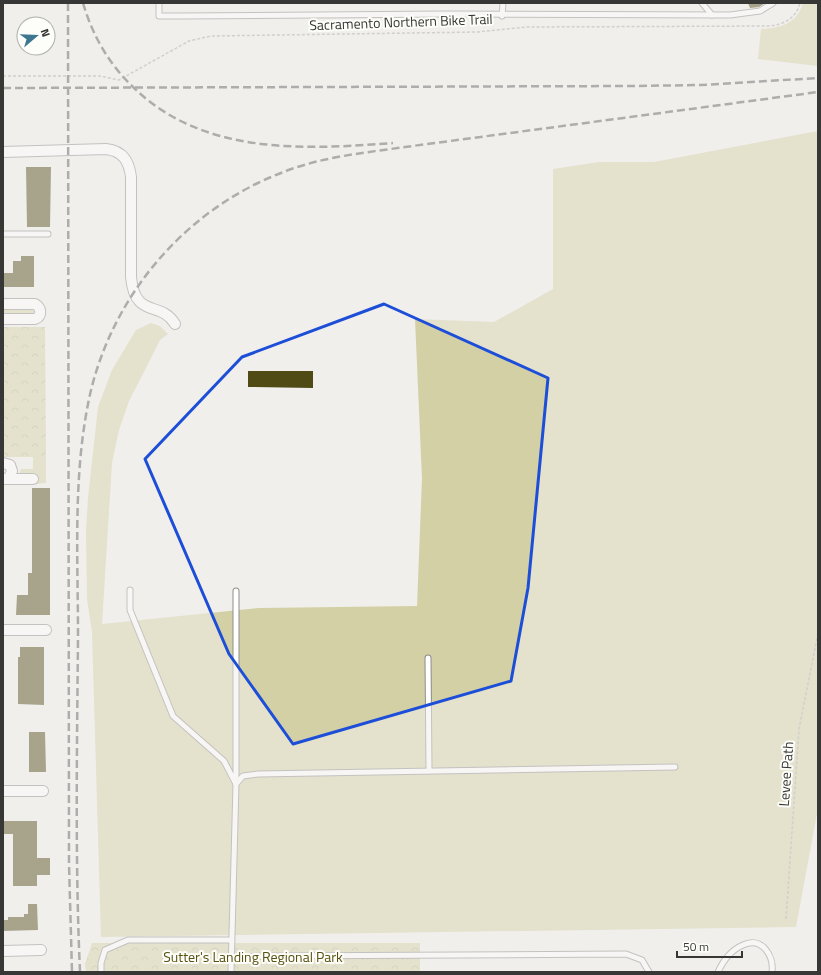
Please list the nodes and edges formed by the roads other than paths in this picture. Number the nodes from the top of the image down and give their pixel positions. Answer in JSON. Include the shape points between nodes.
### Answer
{"nodes":[{"id":1,"x":160,"y":3,"type":"edge"},
{"id":2,"x":503,"y":3,"type":"edge"},
{"id":3,"x":702,"y":3,"type":"edge"},
{"id":4,"x":773,"y":3,"type":"edge"},
{"id":5,"x":502,"y":16,"type":"junction"},
{"id":6,"x":712,"y":16,"type":"junction"},
{"id":7,"x":3,"y":152,"type":"edge"},
{"id":8,"x":3,"y":234,"type":"edge"},
{"id":9,"x":48,"y":234,"type":"dead end"},
{"id":10,"x":3,"y":304,"type":"edge"},
{"id":11,"x":3,"y":319,"type":"edge"},
{"id":12,"x":176,"y":324,"type":"dead end"},
{"id":13,"x":4,"y":463,"type":"edge"},
{"id":14,"x":4,"y":479,"type":"edge"},
{"id":15,"x":33,"y":479,"type":"dead end"},
{"id":16,"x":130,"y":590,"type":"dead end"},
{"id":17,"x":236,"y":591,"type":"dead end"},
{"id":18,"x":3,"y":630,"type":"edge"},
{"id":19,"x":46,"y":630,"type":"dead end"},
{"id":20,"x":428,"y":658,"type":"dead end"},
{"id":21,"x":675,"y":767,"type":"dead end"},
{"id":22,"x":429,"y":771,"type":"junction"},
{"id":23,"x":236,"y":784,"type":"junction"},
{"id":24,"x":3,"y":791,"type":"edge"},
{"id":25,"x":43,"y":791,"type":"dead end"},
{"id":26,"x":231,"y":940,"type":"junction"},
{"id":27,"x":41,"y":950,"type":"dead end"},
{"id":28,"x":3,"y":951,"type":"edge"},
{"id":29,"x":231,"y":960,"type":"junction"},
{"id":30,"x":102,"y":972,"type":"edge"},
{"id":31,"x":231,"y":972,"type":"edge"},
{"id":32,"x":649,"y":972,"type":"edge"},
{"id":33,"x":718,"y":972,"type":"edge"},
{"id":34,"x":772,"y":972,"type":"edge"}],
"edges":[{"from":1,"to":5,"type":"lane","via":[[159,16]]},
{"from":2,"to":5,"type":"lane"},
{"from":3,"to":6,"type":"lane"},
{"from":4,"to":6,"type":"lane","via":[[754,13]]},
{"from":5,"to":6,"type":"lane"},
{"from":7,"to":12,"type":"street","via":[[106,149],[118,152],[125,158],[131,177],[131,277],[134,291],[146,307],[165,312]]},
{"from":8,"to":9,"type":"lane"},
{"from":10,"to":11,"type":"street","via":[[35,304],[41,311],[35,318]]},
{"from":13,"to":14,"type":"street","via":[[10,465],[12,470],[9,478]]},
{"from":14,"to":15,"type":"street"},
{"from":16,"to":23,"type":"lane","via":[[130,610],[173,716],[224,761]]},
{"from":17,"to":23,"type":"lane"},
{"from":18,"to":19,"type":"street"},
{"from":20,"to":22,"type":"lane"},
{"from":21,"to":22,"type":"lane"},
{"from":22,"to":23,"type":"lane","via":[[258,774],[244,776]]},
{"from":23,"to":26,"type":"lane"},
{"from":24,"to":25,"type":"street"},
{"from":26,"to":29,"type":"lane"},
{"from":26,"to":30,"type":"lane","via":[[128,940],[105,950],[101,962]]},
{"from":27,"to":28,"type":"street"},
{"from":29,"to":31,"type":"lane"},
{"from":29,"to":32,"type":"lane","via":[[265,956],[626,954],[642,960]]},
{"from":33,"to":34,"type":"lane","via":[[723,962],[737,949],[753,943],[762,946],[770,954]]}]}
